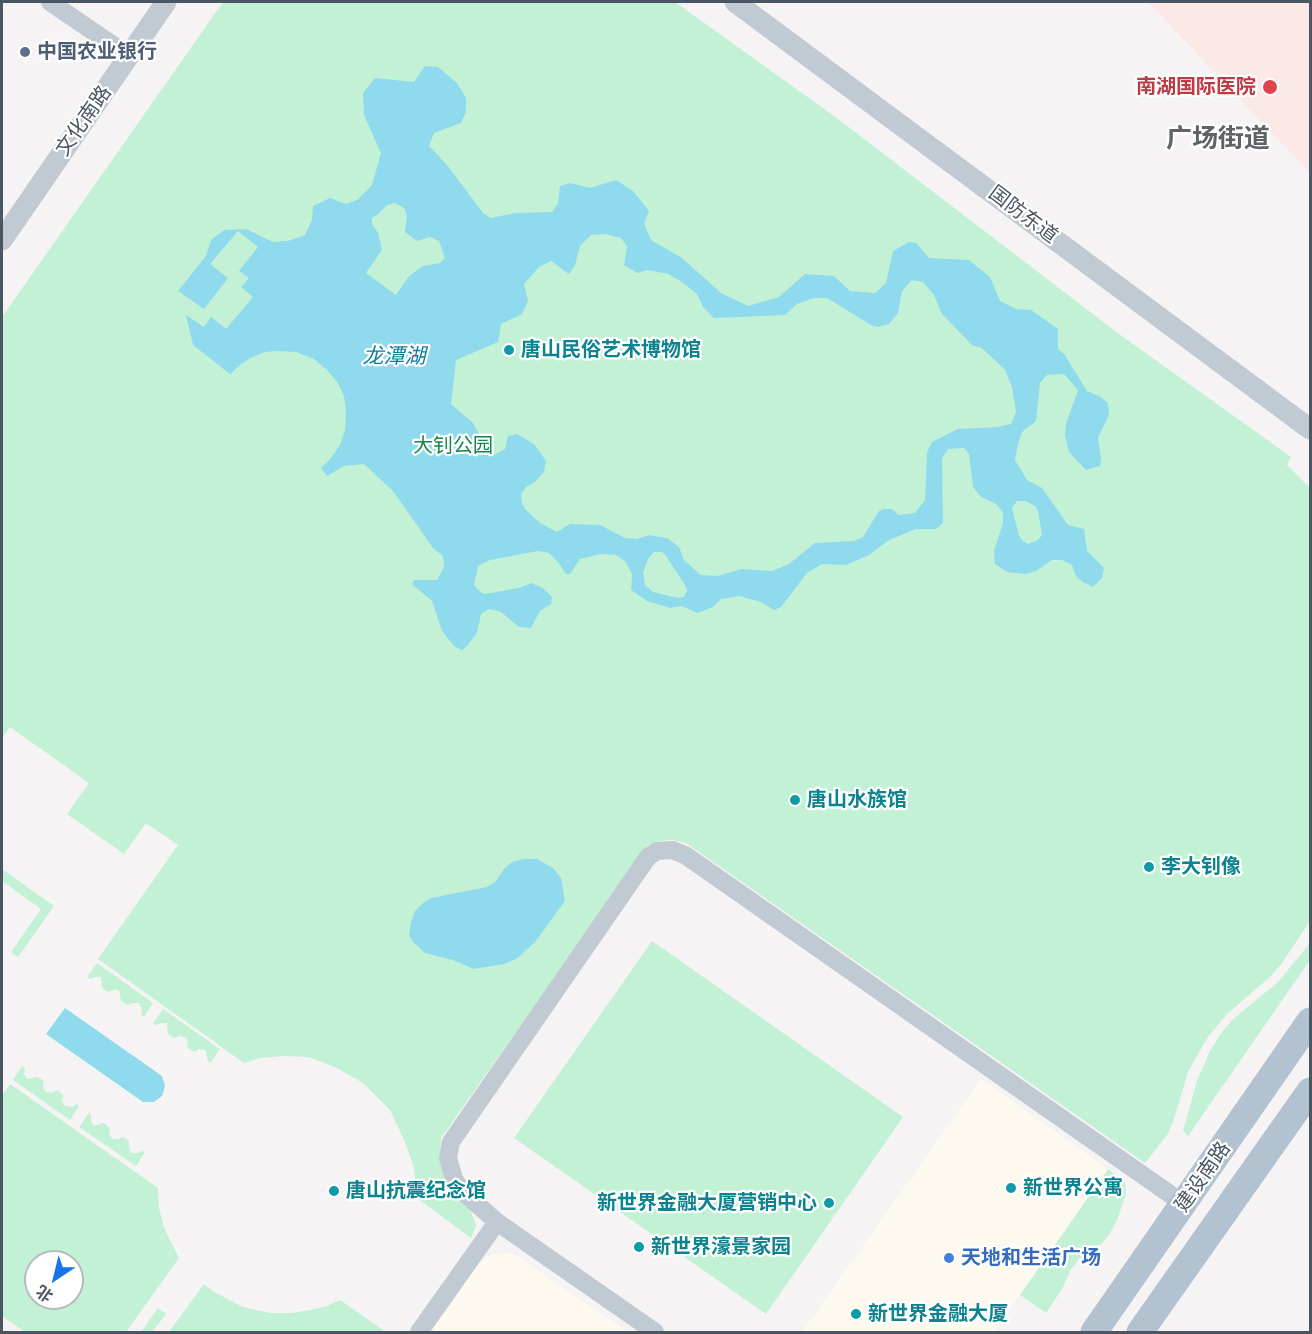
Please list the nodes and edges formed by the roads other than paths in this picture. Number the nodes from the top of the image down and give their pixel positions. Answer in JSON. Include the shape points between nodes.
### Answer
{"nodes":[{"id":1,"x":50,"y":2,"type":"edge"},
{"id":2,"x":166,"y":2,"type":"edge"},
{"id":3,"x":735,"y":2,"type":"edge"},
{"id":4,"x":129,"y":56,"type":"junction"},
{"id":5,"x":2,"y":240,"type":"edge"},
{"id":6,"x":1311,"y":429,"type":"edge"},
{"id":7,"x":1311,"y":1021,"type":"edge"},
{"id":8,"x":1311,"y":1090,"type":"edge"},
{"id":9,"x":1184,"y":1204,"type":"junction"},
{"id":10,"x":497,"y":1222,"type":"junction"},
{"id":11,"x":419,"y":1332,"type":"edge"},
{"id":12,"x":655,"y":1332,"type":"edge"},
{"id":13,"x":1094,"y":1332,"type":"edge"},
{"id":14,"x":1140,"y":1332,"type":"edge"}],
"edges":[{"from":1,"to":4,"type":"street"},
{"from":2,"to":4,"type":"street","name":"文化南路"},
{"from":3,"to":6,"type":"street","name":"国防东道"},
{"from":4,"to":5,"type":"street","name":"文化南路"},
{"from":7,"to":9,"type":"main road","name":"建设南路"},
{"from":8,"to":14,"type":"main road","name":"建设南路"},
{"from":9,"to":10,"type":"street","via":[[685,855],[672,850],[657,851],[648,857],[451,1142],[448,1158],[454,1179]]},
{"from":9,"to":13,"type":"main road","name":"建设南路"},
{"from":10,"to":11,"type":"street"},
{"from":10,"to":12,"type":"street"}]}
